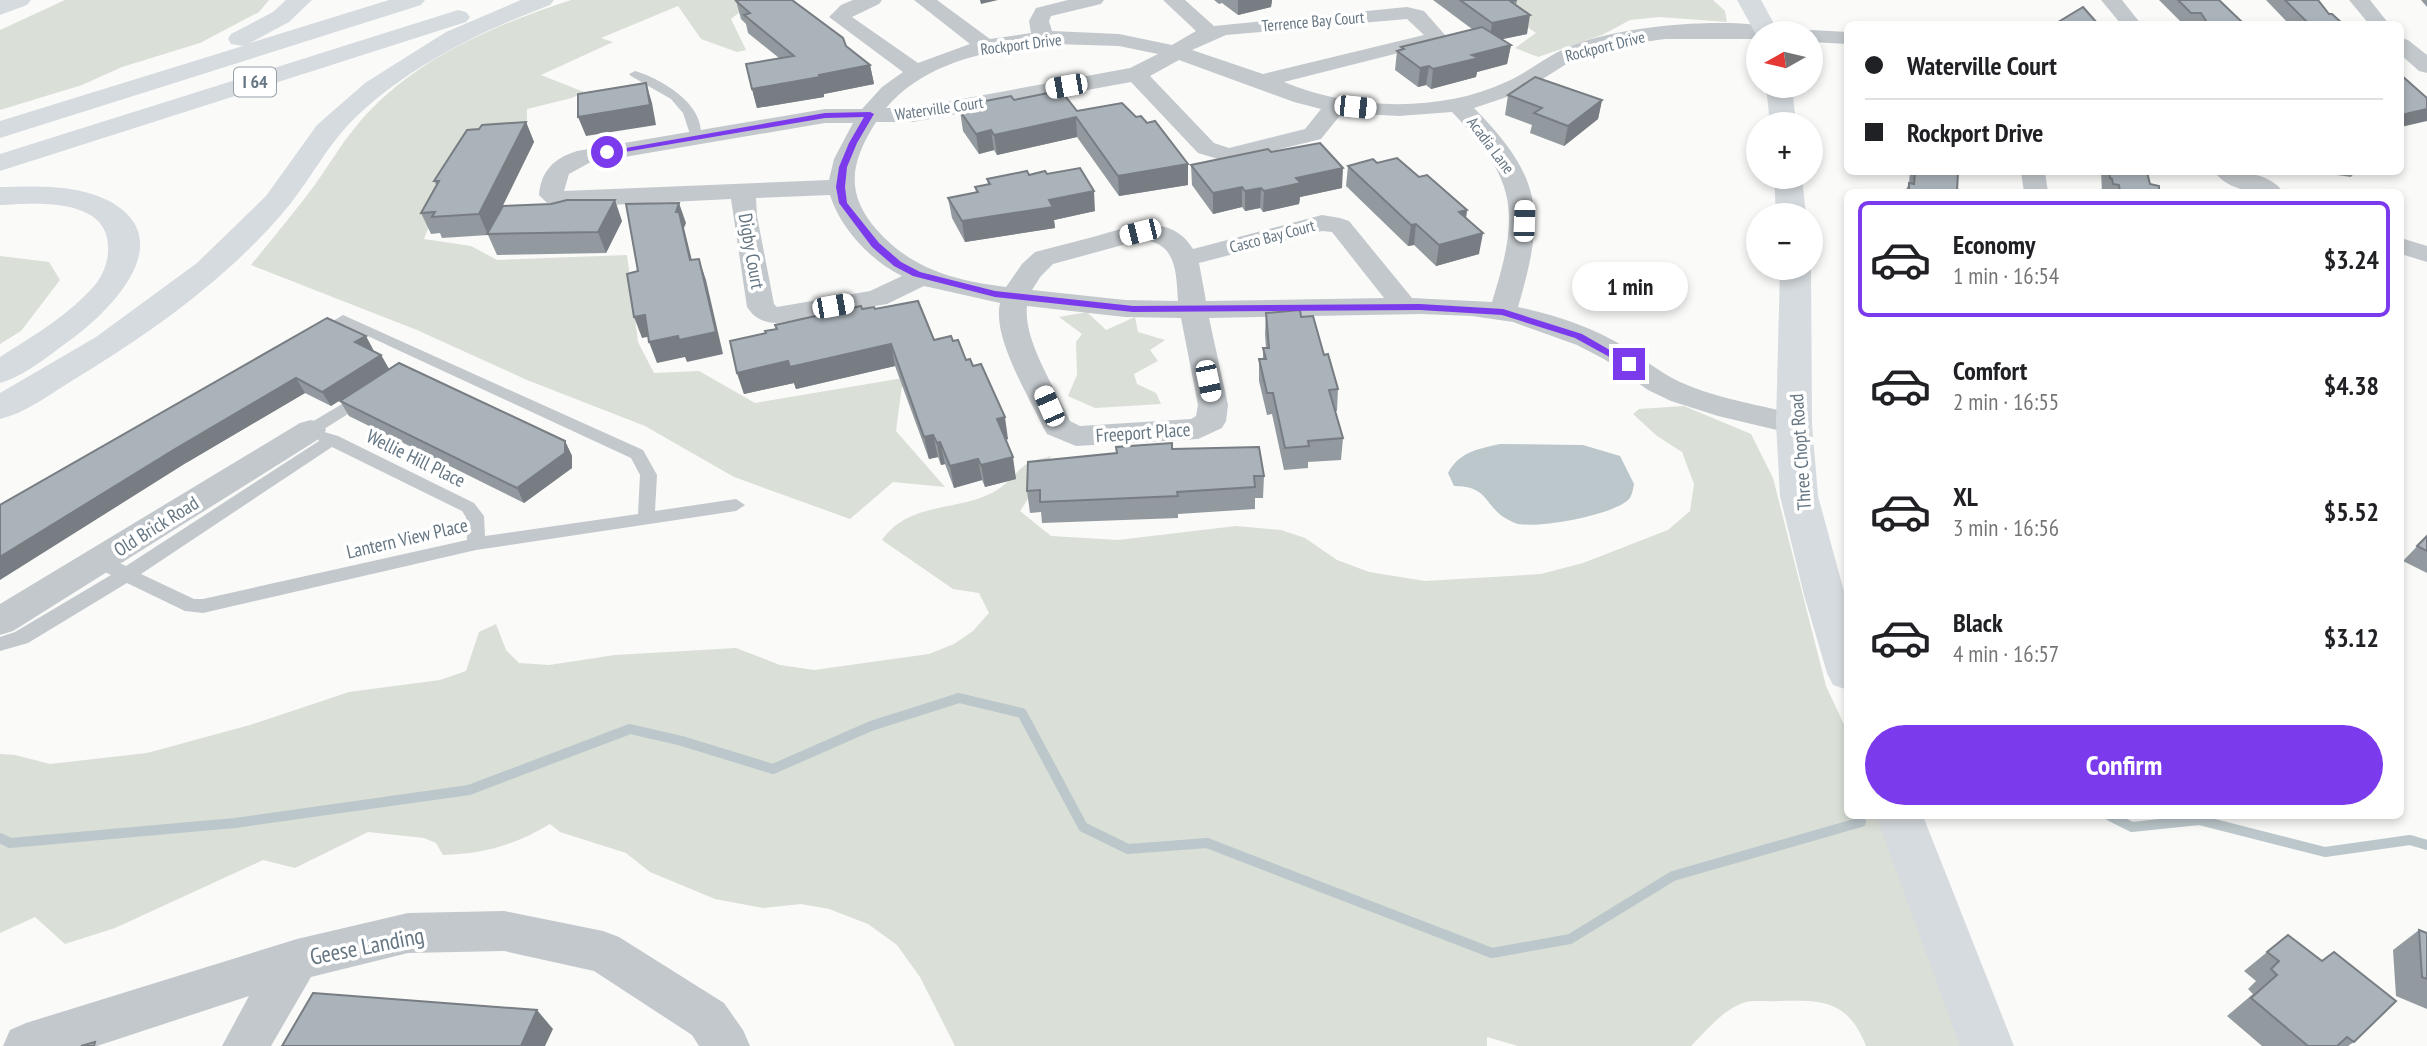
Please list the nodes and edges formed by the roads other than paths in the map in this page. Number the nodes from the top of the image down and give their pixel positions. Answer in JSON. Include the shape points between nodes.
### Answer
{"nodes":[{"id":1,"x":19,"y":0,"type":"edge"},
{"id":2,"x":300,"y":0,"type":"edge"},
{"id":3,"x":413,"y":0,"type":"edge"},
{"id":4,"x":510,"y":0,"type":"edge"},
{"id":5,"x":542,"y":0,"type":"edge"},
{"id":6,"x":872,"y":0,"type":"edge"},
{"id":7,"x":925,"y":0,"type":"edge"},
{"id":8,"x":1094,"y":0,"type":"edge"},
{"id":9,"x":1173,"y":0,"type":"edge"},
{"id":10,"x":1749,"y":0,"type":"edge"},
{"id":11,"x":2111,"y":0,"type":"edge"},
{"id":12,"x":2359,"y":0,"type":"edge"},
{"id":13,"x":0,"y":8,"type":"edge"},
{"id":14,"x":1760,"y":21,"type":"edge"},
{"id":15,"x":2128,"y":21,"type":"edge"},
{"id":16,"x":2376,"y":21,"type":"edge"},
{"id":17,"x":1209,"y":32,"type":"junction"},
{"id":18,"x":1746,"y":32,"type":"edge"},
{"id":19,"x":1824,"y":37,"type":"edge"},
{"id":20,"x":1844,"y":38,"type":"edge"},
{"id":21,"x":1043,"y":39,"type":"junction"},
{"id":22,"x":987,"y":47,"type":"junction"},
{"id":23,"x":2404,"y":47,"type":"edge"},
{"id":24,"x":1173,"y":51,"type":"junction"},
{"id":25,"x":2427,"y":66,"type":"edge"},
{"id":26,"x":921,"y":71,"type":"junction"},
{"id":27,"x":635,"y":74,"type":"dead end"},
{"id":28,"x":1136,"y":74,"type":"junction"},
{"id":29,"x":1262,"y":81,"type":"junction"},
{"id":30,"x":1457,"y":104,"type":"junction"},
{"id":31,"x":1337,"y":105,"type":"junction"},
{"id":32,"x":870,"y":114,"type":"junction"},
{"id":33,"x":0,"y":123,"type":"edge"},
{"id":34,"x":0,"y":130,"type":"edge"},
{"id":35,"x":696,"y":137,"type":"junction"},
{"id":36,"x":0,"y":163,"type":"edge"},
{"id":37,"x":2234,"y":175,"type":"edge"},
{"id":38,"x":841,"y":187,"type":"junction"},
{"id":39,"x":2264,"y":189,"type":"edge"},
{"id":40,"x":743,"y":191,"type":"junction"},
{"id":41,"x":0,"y":196,"type":"edge"},
{"id":42,"x":270,"y":210,"type":"junction"},
{"id":43,"x":1184,"y":259,"type":"junction"},
{"id":44,"x":923,"y":276,"type":"junction"},
{"id":45,"x":1795,"y":280,"type":"edge"},
{"id":46,"x":1014,"y":296,"type":"junction"},
{"id":47,"x":1405,"y":307,"type":"junction"},
{"id":48,"x":1193,"y":309,"type":"junction"},
{"id":49,"x":1503,"y":312,"type":"junction"},
{"id":50,"x":307,"y":340,"type":"edge"},
{"id":51,"x":0,"y":372,"type":"edge"},
{"id":52,"x":378,"y":387,"type":"edge"},
{"id":53,"x":0,"y":408,"type":"edge"},
{"id":54,"x":1794,"y":424,"type":"junction"},
{"id":55,"x":0,"y":429,"type":"edge"},
{"id":56,"x":322,"y":435,"type":"junction"},
{"id":57,"x":736,"y":505,"type":"dead end"},
{"id":58,"x":646,"y":517,"type":"junction"},
{"id":59,"x":476,"y":544,"type":"junction"},
{"id":60,"x":113,"y":568,"type":"junction"},
{"id":61,"x":0,"y":621,"type":"edge"},
{"id":62,"x":0,"y":644,"type":"edge"},
{"id":63,"x":1844,"y":660,"type":"edge"},
{"id":64,"x":1901,"y":819,"type":"edge"},
{"id":65,"x":297,"y":960,"type":"junction"},
{"id":66,"x":26,"y":1046,"type":"edge"},
{"id":67,"x":245,"y":1046,"type":"edge"},
{"id":68,"x":727,"y":1046,"type":"edge"},
{"id":69,"x":1987,"y":1046,"type":"edge"}],
"edges":[{"from":1,"to":13,"type":"main road"},
{"from":2,"to":33,"type":"main road","via":[[267,25],[212,52]]},
{"from":3,"to":34,"type":"main road","number":"I 64"},
{"from":4,"to":36,"type":"main road","number":"I 64"},
{"from":5,"to":42,"type":"main road","via":[[461,34],[374,89],[310,150]]},
{"from":6,"to":26,"type":"street","via":[[839,17],[908,67]]},
{"from":7,"to":22,"type":"street"},
{"from":8,"to":21,"type":"street","via":[[1043,12],[1039,21]]},
{"from":9,"to":17,"type":"street"},
{"from":10,"to":14,"type":"main road"},
{"from":11,"to":15,"type":"street"},
{"from":12,"to":16,"type":"street"},
{"from":17,"to":24,"type":"street","name":"Terrence Bay Court"},
{"from":17,"to":29,"type":"street","name":"Terrence Bay Court","via":[[1407,13],[1417,15],[1435,35],[1418,44]]},
{"from":18,"to":30,"type":"street","name":"Rockport Drive","via":[[1699,30],[1623,39],[1559,58],[1487,99]]},
{"from":19,"to":20,"type":"street"},
{"from":21,"to":22,"type":"street","name":"Rockport Drive"},
{"from":21,"to":24,"type":"street","name":"Rockport Drive","via":[[1115,39]]},
{"from":22,"to":26,"type":"street","name":"Rockport Drive"},
{"from":23,"to":25,"type":"street"},
{"from":24,"to":28,"type":"street","name":"Waterville Court"},
{"from":24,"to":29,"type":"street","name":"Rockport Drive"},
{"from":26,"to":32,"type":"street","name":"Rockport Drive","via":[[898,85]]},
{"from":27,"to":35,"type":"lane","via":[[682,101],[693,117]]},
{"from":28,"to":31,"type":"street","via":[[1206,148],[1228,155],[1313,134]]},
{"from":28,"to":32,"type":"street","name":"Waterville Court","via":[[913,115]]},
{"from":29,"to":31,"type":"street","name":"Rockport Drive","via":[[1311,101]]},
{"from":30,"to":31,"type":"street","name":"Rockport Drive","via":[[1405,110]]},
{"from":30,"to":49,"type":"street","name":"Acadia Lane","via":[[1500,152],[1516,177],[1525,207],[1517,269]]},
{"from":32,"to":35,"type":"street","name":"Waterville Court","via":[[825,116]]},
{"from":32,"to":38,"type":"street","name":"Rockport Drive","via":[[843,167]]},
{"from":35,"to":40,"type":"street","name":"Waterville Court","via":[[567,161],[560,166],[551,195],[570,199]]},
{"from":37,"to":39,"type":"street"},
{"from":38,"to":40,"type":"street","name":"Waterville Court"},
{"from":38,"to":44,"type":"street","via":[[843,203],[875,245],[897,264]]},
{"from":40,"to":44,"type":"street","name":"Digby Court","via":[[761,307],[769,314],[877,298]]},
{"from":41,"to":51,"type":"main road","via":[[50,196],[93,205],[115,218],[125,244],[117,276],[103,294],[62,330]]},
{"from":42,"to":53,"type":"main road","via":[[151,314]]},
{"from":42,"to":55,"type":"main road","via":[[218,274],[166,319],[107,363]]},
{"from":43,"to":46,"type":"street","via":[[1171,238],[1140,232],[1044,258]]},
{"from":43,"to":47,"type":"street","name":"Casco Bay Court","via":[[1332,224],[1340,226]]},
{"from":43,"to":48,"type":"street"},
{"from":44,"to":46,"type":"street"},
{"from":45,"to":54,"type":"main road","name":"Three Chopt Road"},
{"from":46,"to":48,"type":"street","via":[[1133,309]]},
{"from":46,"to":48,"type":"street","name":"Freeport Place","via":[[1012,321],[1058,427],[1076,436],[1198,429],[1211,421],[1213,405]]},
{"from":47,"to":48,"type":"street"},
{"from":47,"to":49,"type":"street"},
{"from":49,"to":54,"type":"street","via":[[1578,336],[1658,383],[1703,403]]},
{"from":50,"to":58,"type":"lane","via":[[342,320],[420,361],[637,454],[650,473]]},
{"from":52,"to":56,"type":"lane"},
{"from":54,"to":63,"type":"main road","name":"Three Chopt Road","via":[[1799,496]]},
{"from":56,"to":59,"type":"lane","name":"Wellie Hill Place","via":[[468,507],[475,516]]},
{"from":56,"to":60,"type":"street","name":"Old Brick Road"},
{"from":57,"to":58,"type":"lane","name":"Lantern View Place"},
{"from":58,"to":59,"type":"lane","name":"Lantern View Place"},
{"from":59,"to":60,"type":"lane","name":"Lantern View Place","via":[[203,606],[192,606]]},
{"from":60,"to":61,"type":"street","name":"Old Brick Road"},
{"from":60,"to":62,"type":"lane","via":[[21,638]]},
{"from":64,"to":69,"type":"main road"},
{"from":65,"to":66,"type":"street","name":"Geese Landing"},
{"from":65,"to":67,"type":"street"},
{"from":65,"to":68,"type":"street","name":"Geese Landing","via":[[408,933],[504,931],[603,952],[708,1019]]}]}
